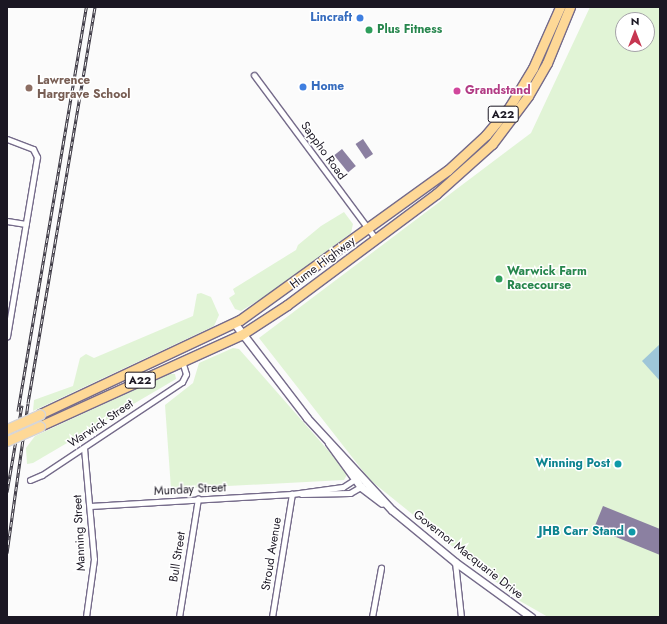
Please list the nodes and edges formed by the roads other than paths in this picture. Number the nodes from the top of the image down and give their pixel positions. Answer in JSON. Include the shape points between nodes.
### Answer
{"nodes":[{"id":1,"x":560,"y":7,"type":"edge"},
{"id":2,"x":570,"y":7,"type":"edge"},
{"id":3,"x":254,"y":75,"type":"dead end"},
{"id":4,"x":7,"y":139,"type":"edge"},
{"id":5,"x":7,"y":221,"type":"edge"},
{"id":6,"x":26,"y":224,"type":"junction"},
{"id":7,"x":369,"y":230,"type":"junction"},
{"id":8,"x":376,"y":239,"type":"junction"},
{"id":9,"x":235,"y":324,"type":"junction"},
{"id":10,"x":241,"y":335,"type":"junction"},
{"id":11,"x":7,"y":337,"type":"edge"},
{"id":12,"x":182,"y":361,"type":"junction"},
{"id":13,"x":7,"y":429,"type":"edge"},
{"id":14,"x":7,"y":441,"type":"edge"},
{"id":15,"x":84,"y":448,"type":"junction"},
{"id":16,"x":357,"y":478,"type":"junction"},
{"id":17,"x":30,"y":480,"type":"dead end"},
{"id":18,"x":364,"y":485,"type":"junction"},
{"id":19,"x":292,"y":494,"type":"junction"},
{"id":20,"x":198,"y":499,"type":"junction"},
{"id":21,"x":90,"y":506,"type":"junction"},
{"id":22,"x":455,"y":562,"type":"junction"},
{"id":23,"x":381,"y":568,"type":"dead end"},
{"id":24,"x":86,"y":617,"type":"edge"},
{"id":25,"x":179,"y":617,"type":"edge"},
{"id":26,"x":272,"y":617,"type":"edge"},
{"id":27,"x":372,"y":617,"type":"edge"},
{"id":28,"x":461,"y":617,"type":"edge"},
{"id":29,"x":531,"y":617,"type":"edge"}],
"edges":[{"from":1,"to":7,"type":"highway","name":"Hume Highway","number":"A22","via":[[533,68],[498,120],[448,170]]},
{"from":2,"to":8,"type":"highway","name":"Hume Highway","number":"A22","via":[[547,63],[532,90],[492,144],[452,181]]},
{"from":3,"to":7,"type":"street","name":"Sappho Road"},
{"from":4,"to":6,"type":"street","via":[[33,149],[37,154]]},
{"from":5,"to":6,"type":"street"},
{"from":6,"to":11,"type":"street"},
{"from":7,"to":8,"type":"street","name":"Sappho Road"},
{"from":7,"to":9,"type":"highway","name":"Hume Highway","number":"A22"},
{"from":8,"to":10,"type":"highway","name":"Hume Highway","number":"A22"},
{"from":9,"to":10,"type":"main road","name":"Governor Macquarie Drive"},
{"from":9,"to":13,"type":"highway","name":"Hume Highway","number":"A22","bridge":true},
{"from":10,"to":12,"type":"highway","name":"Hume Highway","number":"A22"},
{"from":10,"to":16,"type":"main road","name":"Governor Macquarie Drive"},
{"from":12,"to":14,"type":"highway","name":"Hume Highway","number":"A22","bridge":true},
{"from":12,"to":15,"type":"street","name":"Warwick Street","via":[[186,374],[182,382]]},
{"from":15,"to":17,"type":"street","name":"Warwick Street","via":[[42,476]]},
{"from":15,"to":21,"type":"street","name":"Manning Street"},
{"from":16,"to":18,"type":"main road","name":"Governor Macquarie Drive"},
{"from":16,"to":19,"type":"street","name":"Munday Street","via":[[335,489]]},
{"from":18,"to":19,"type":"street","name":"Munday Street","via":[[350,493]]},
{"from":18,"to":22,"type":"main road","name":"Governor Macquarie Drive"},
{"from":19,"to":20,"type":"street","name":"Munday Street"},
{"from":19,"to":26,"type":"street","name":"Stroud Avenue"},
{"from":20,"to":21,"type":"street","name":"Munday Street"},
{"from":20,"to":25,"type":"street","name":"Bull Street"},
{"from":21,"to":24,"type":"street","name":"Manning Street","via":[[94,559]]},
{"from":22,"to":28,"type":"street"},
{"from":22,"to":29,"type":"main road","name":"Governor Macquarie Drive"},
{"from":23,"to":27,"type":"street"}]}
